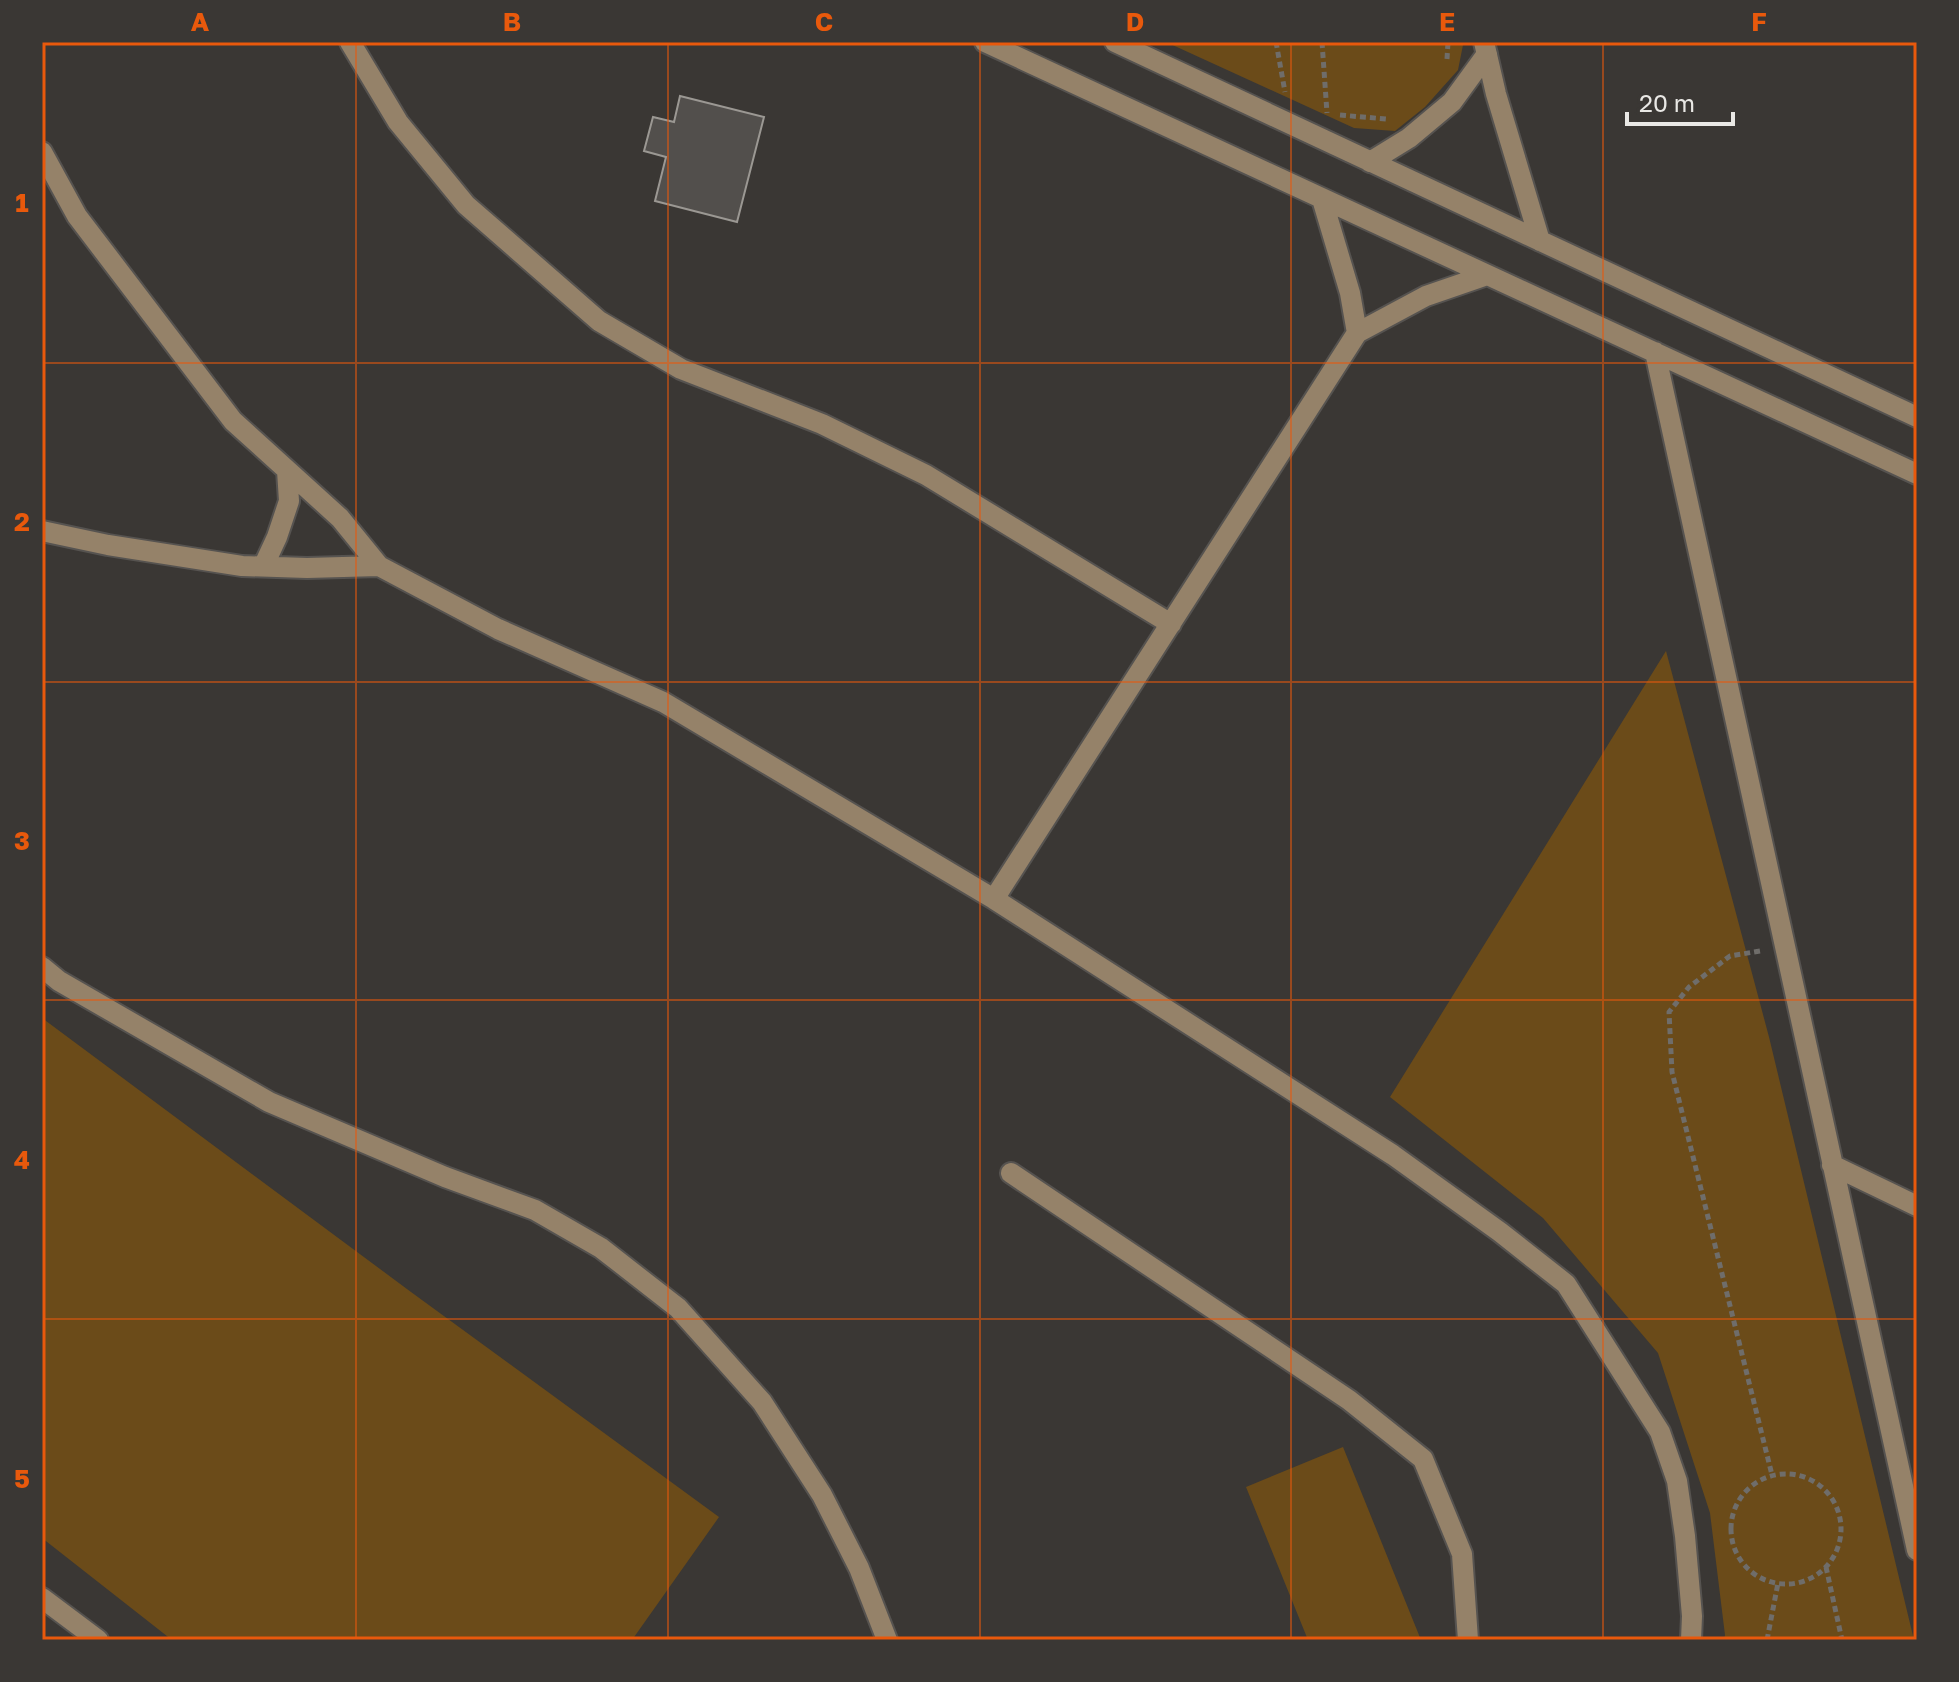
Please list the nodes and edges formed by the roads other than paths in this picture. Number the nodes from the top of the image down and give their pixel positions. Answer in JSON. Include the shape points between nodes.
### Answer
{"nodes":[{"id":1,"x":350,"y":42,"type":"edge"},
{"id":2,"x":985,"y":42,"type":"edge"},
{"id":3,"x":1123,"y":44,"type":"edge"},
{"id":4,"x":1485,"y":48,"type":"edge"},
{"id":5,"x":42,"y":152,"type":"edge"},
{"id":6,"x":1370,"y":162,"type":"junction"},
{"id":7,"x":1322,"y":199,"type":"junction"},
{"id":8,"x":1540,"y":241,"type":"junction"},
{"id":9,"x":1487,"y":275,"type":"junction"},
{"id":10,"x":1357,"y":333,"type":"junction"},
{"id":11,"x":1655,"y":352,"type":"junction"},
{"id":12,"x":1917,"y":417,"type":"edge"},
{"id":13,"x":287,"y":470,"type":"junction"},
{"id":14,"x":1917,"y":474,"type":"edge"},
{"id":15,"x":42,"y":531,"type":"edge"},
{"id":16,"x":264,"y":565,"type":"junction"},
{"id":17,"x":379,"y":566,"type":"junction"},
{"id":18,"x":1171,"y":624,"type":"junction"},
{"id":19,"x":994,"y":899,"type":"junction"},
{"id":20,"x":42,"y":967,"type":"edge"},
{"id":21,"x":1832,"y":1165,"type":"junction"},
{"id":22,"x":1011,"y":1173,"type":"dead end"},
{"id":23,"x":1917,"y":1206,"type":"edge"},
{"id":24,"x":1917,"y":1550,"type":"edge"},
{"id":25,"x":42,"y":1598,"type":"edge"},
{"id":26,"x":98,"y":1640,"type":"edge"},
{"id":27,"x":887,"y":1640,"type":"edge"},
{"id":28,"x":1468,"y":1640,"type":"edge"},
{"id":29,"x":1691,"y":1640,"type":"edge"}],
"edges":[{"from":1,"to":18,"type":"street","via":[[398,122],[466,205],[599,321],[681,369],[822,424],[926,475]]},
{"from":2,"to":7,"type":"street"},
{"from":3,"to":6,"type":"street"},
{"from":4,"to":6,"type":"street","via":[[1452,102]]},
{"from":4,"to":8,"type":"street"},
{"from":5,"to":13,"type":"street","via":[[77,216],[233,421]]},
{"from":6,"to":8,"type":"street"},
{"from":7,"to":9,"type":"street"},
{"from":7,"to":10,"type":"street"},
{"from":8,"to":12,"type":"street"},
{"from":9,"to":10,"type":"street","via":[[1426,296]]},
{"from":9,"to":11,"type":"street"},
{"from":10,"to":18,"type":"street"},
{"from":11,"to":14,"type":"street"},
{"from":11,"to":21,"type":"street"},
{"from":13,"to":16,"type":"street","via":[[289,501]]},
{"from":13,"to":17,"type":"street","via":[[340,518]]},
{"from":15,"to":16,"type":"street","via":[[242,566]]},
{"from":16,"to":17,"type":"street"},
{"from":17,"to":19,"type":"street","via":[[498,629],[663,702]]},
{"from":18,"to":19,"type":"street"},
{"from":19,"to":29,"type":"street","via":[[1393,1155],[1566,1284],[1660,1432],[1677,1481]]},
{"from":20,"to":27,"type":"street","via":[[269,1102],[535,1210],[601,1248],[678,1308],[762,1402],[822,1495]]},
{"from":21,"to":23,"type":"street"},
{"from":21,"to":24,"type":"street"},
{"from":22,"to":28,"type":"street","via":[[1349,1400],[1423,1459],[1462,1554]]},
{"from":25,"to":26,"type":"street"}]}
